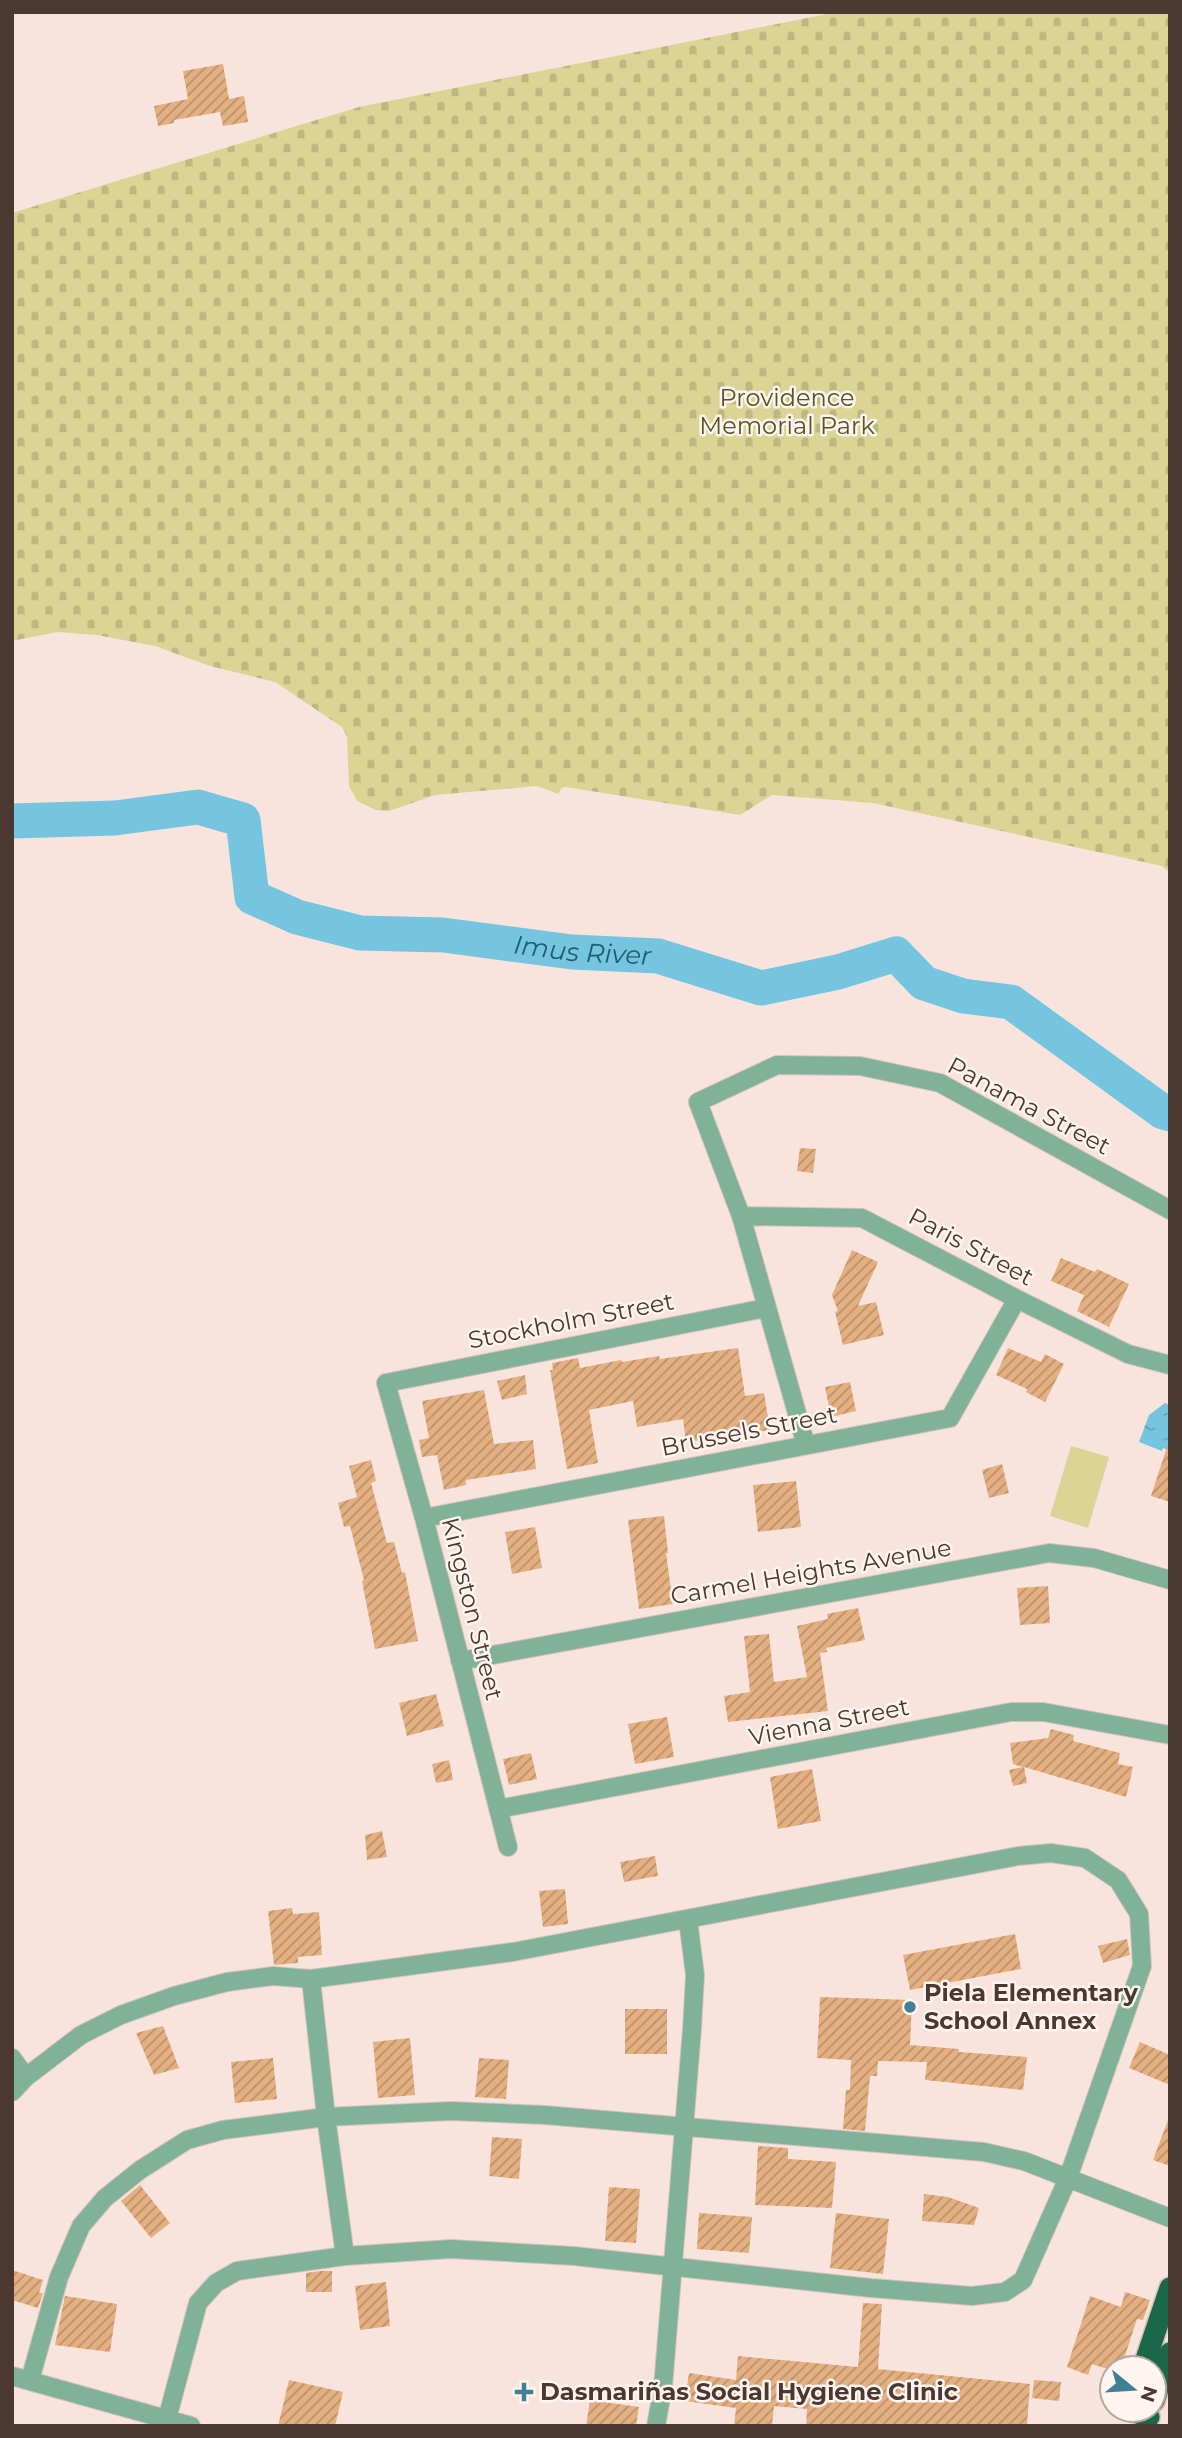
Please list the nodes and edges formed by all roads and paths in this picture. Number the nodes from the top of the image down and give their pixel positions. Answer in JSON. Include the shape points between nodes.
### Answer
{"nodes":[{"id":1,"x":1170,"y":1210,"type":"edge"},
{"id":2,"x":741,"y":1216,"type":"junction"},
{"id":3,"x":1017,"y":1299,"type":"junction"},
{"id":4,"x":766,"y":1308,"type":"junction"},
{"id":5,"x":1170,"y":1365,"type":"edge"},
{"id":6,"x":386,"y":1383,"type":"joint"},
{"id":7,"x":806,"y":1446,"type":"junction"},
{"id":8,"x":424,"y":1518,"type":"junction"},
{"id":9,"x":1170,"y":1580,"type":"edge"},
{"id":10,"x":460,"y":1661,"type":"junction"},
{"id":11,"x":1170,"y":1735,"type":"edge"},
{"id":12,"x":498,"y":1809,"type":"junction"},
{"id":13,"x":508,"y":1847,"type":"dead end"},
{"id":14,"x":688,"y":1920,"type":"junction"},
{"id":15,"x":311,"y":1979,"type":"junction"},
{"id":16,"x":12,"y":2059,"type":"edge"},
{"id":17,"x":26,"y":2077,"type":"junction"},
{"id":18,"x":12,"y":2092,"type":"edge"},
{"id":19,"x":326,"y":2117,"type":"junction"},
{"id":20,"x":684,"y":2128,"type":"junction"},
{"id":21,"x":1068,"y":2178,"type":"junction"},
{"id":22,"x":1170,"y":2218,"type":"edge"},
{"id":23,"x":345,"y":2256,"type":"junction"},
{"id":24,"x":672,"y":2266,"type":"junction"},
{"id":25,"x":1170,"y":2288,"type":"edge"},
{"id":26,"x":1148,"y":2354,"type":"edge"},
{"id":27,"x":21,"y":2378,"type":"edge"},
{"id":28,"x":167,"y":2419,"type":"junction"},
{"id":29,"x":191,"y":2426,"type":"edge"},
{"id":30,"x":656,"y":2426,"type":"edge"}],
"edges":[{"from":1,"to":2,"type":"street","name":"Panama Street","via":[[940,1083],[860,1066],[777,1065],[698,1102]]},
{"from":2,"to":3,"type":"street","name":"Paris Street","via":[[862,1218]]},
{"from":2,"to":4,"type":"street"},
{"from":3,"to":5,"type":"street","name":"Paris Street","via":[[1128,1354]]},
{"from":3,"to":7,"type":"street","name":"Brussels Street","via":[[950,1418]]},
{"from":4,"to":6,"type":"street","name":"Stockholm Street"},
{"from":4,"to":7,"type":"street"},
{"from":6,"to":8,"type":"street","name":"Kingston Street"},
{"from":7,"to":8,"type":"street","name":"Brussels Street"},
{"from":8,"to":10,"type":"street","name":"Kingston Street"},
{"from":9,"to":10,"type":"street","name":"Carmel Heights Avenue","via":[[1094,1558],[1049,1553]]},
{"from":10,"to":12,"type":"street","name":"Kingston Street"},
{"from":11,"to":12,"type":"street","name":"Vienna Street","via":[[1043,1712],[1011,1712]]},
{"from":12,"to":13,"type":"street","name":"Kingston Street"},
{"from":14,"to":15,"type":"street","via":[[513,1952]]},
{"from":14,"to":20,"type":"street","via":[[695,1975]]},
{"from":14,"to":21,"type":"street","via":[[1018,1856],[1051,1853],[1085,1858],[1118,1880],[1139,1914],[1142,1966]]},
{"from":15,"to":17,"type":"street","via":[[273,1976],[174,1996],[80,2035]]},
{"from":15,"to":19,"type":"street"},
{"from":16,"to":17,"type":"street"},
{"from":17,"to":18,"type":"street"},
{"from":19,"to":20,"type":"street","via":[[451,2111]]},
{"from":19,"to":23,"type":"street"},
{"from":19,"to":27,"type":"street","via":[[223,2130],[187,2140],[105,2198],[81,2226]]},
{"from":20,"to":21,"type":"street","via":[[985,2152]]},
{"from":20,"to":24,"type":"street"},
{"from":21,"to":22,"type":"street"},
{"from":21,"to":24,"type":"street","via":[[1023,2280],[1005,2292],[972,2296]]},
{"from":23,"to":24,"type":"street","via":[[464,2250]]},
{"from":23,"to":28,"type":"street","via":[[237,2271],[216,2283],[198,2303]]},
{"from":24,"to":30,"type":"street"},
{"from":25,"to":26,"type":"highway"},
{"from":27,"to":28,"type":"street"},
{"from":28,"to":29,"type":"street"}]}
